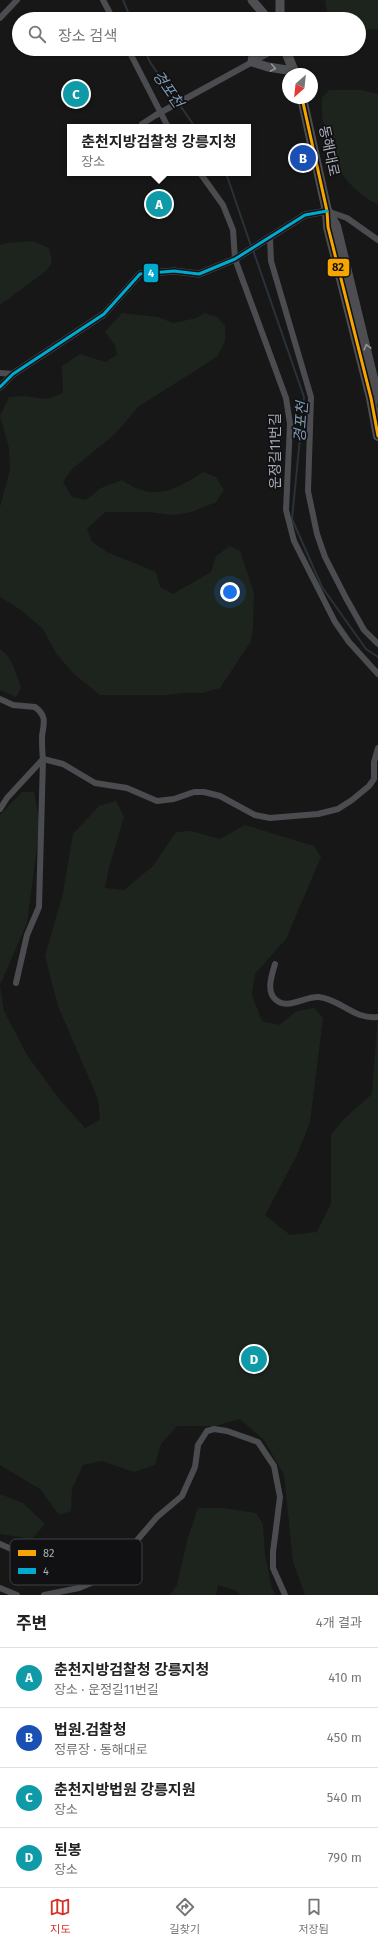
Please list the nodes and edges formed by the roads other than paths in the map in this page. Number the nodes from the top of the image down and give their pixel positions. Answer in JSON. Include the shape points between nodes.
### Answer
{"nodes":[{"id":1,"x":17,"y":0,"type":"edge"},
{"id":2,"x":103,"y":0,"type":"edge"},
{"id":3,"x":252,"y":0,"type":"edge"},
{"id":4,"x":280,"y":0,"type":"edge"},
{"id":5,"x":109,"y":12,"type":"edge"},
{"id":6,"x":260,"y":12,"type":"edge"},
{"id":7,"x":280,"y":12,"type":"edge"},
{"id":8,"x":0,"y":18,"type":"edge"},
{"id":9,"x":132,"y":56,"type":"edge"},
{"id":10,"x":253,"y":56,"type":"edge"},
{"id":11,"x":263,"y":56,"type":"edge"},
{"id":12,"x":288,"y":56,"type":"edge"},
{"id":13,"x":252,"y":62,"type":"junction"},
{"id":14,"x":293,"y":68,"type":"edge"},
{"id":15,"x":282,"y":71,"type":"edge"},
{"id":16,"x":303,"y":104,"type":"edge"},
{"id":17,"x":142,"y":124,"type":"dead end"},
{"id":18,"x":166,"y":124,"type":"edge"},
{"id":19,"x":202,"y":176,"type":"edge"},
{"id":20,"x":327,"y":211,"type":"junction"},
{"id":21,"x":270,"y":238,"type":"junction"},
{"id":22,"x":378,"y":240,"type":"edge"},
{"id":23,"x":235,"y":259,"type":"junction"},
{"id":24,"x":0,"y":373,"type":"edge"},
{"id":25,"x":13,"y":374,"type":"junction"},
{"id":26,"x":0,"y":387,"type":"edge"},
{"id":27,"x":378,"y":399,"type":"edge"},
{"id":28,"x":378,"y":436,"type":"edge"},
{"id":29,"x":378,"y":644,"type":"edge"},
{"id":30,"x":378,"y":674,"type":"edge"},
{"id":31,"x":0,"y":699,"type":"edge"},
{"id":32,"x":378,"y":748,"type":"edge"},
{"id":33,"x":43,"y":759,"type":"junction"},
{"id":34,"x":376,"y":772,"type":"edge"},
{"id":35,"x":0,"y":809,"type":"edge"},
{"id":36,"x":275,"y":964,"type":"dead end"},
{"id":37,"x":16,"y":983,"type":"dead end"},
{"id":38,"x":378,"y":1017,"type":"edge"},
{"id":39,"x":138,"y":1539,"type":"edge"},
{"id":40,"x":0,"y":1544,"type":"edge"},
{"id":41,"x":10,"y":1548,"type":"edge"},
{"id":42,"x":86,"y":1585,"type":"edge"},
{"id":43,"x":0,"y":1588,"type":"edge"},
{"id":44,"x":18,"y":1595,"type":"edge"},
{"id":45,"x":44,"y":1595,"type":"edge"},
{"id":46,"x":285,"y":1595,"type":"edge"}],
"edges":[{"from":1,"to":8,"type":"street"},
{"from":2,"to":5,"type":"street"},
{"from":3,"to":6,"type":"main road"},
{"from":4,"to":7,"type":"main road"},
{"from":9,"to":18,"type":"street"},
{"from":10,"to":13,"type":"main road"},
{"from":11,"to":13,"type":"street"},
{"from":12,"to":14,"type":"highway"},
{"from":13,"to":15,"type":"main road","one_way":true},
{"from":13,"to":17,"type":"street","bridge":true},
{"from":16,"to":20,"type":"highway","name":"동해대로"},
{"from":19,"to":23,"type":"street","name":"운정길11번길","via":[[223,205],[233,230]]},
{"from":20,"to":21,"type":"street","via":[[305,215]]},
{"from":20,"to":22,"type":"street","via":[[347,218]]},
{"from":27,"to":20,"type":"highway","name":"동해대로","one_way":true,"via":[[336,226]]},
{"from":20,"to":28,"type":"highway","name":"동해대로","via":[[328,227],[371,398]]},
{"from":21,"to":23,"type":"street"},
{"from":21,"to":29,"type":"street","via":[[271,261],[311,398],[308,491],[313,519],[325,557],[346,598],[364,630]]},
{"from":23,"to":25,"type":"street","via":[[199,274],[174,271],[140,274],[104,314]]},
{"from":23,"to":30,"type":"street","name":"운정길11번길","via":[[286,398],[290,424],[286,510],[294,541],[335,622]]},
{"from":24,"to":25,"type":"street"},
{"from":25,"to":26,"type":"street"},
{"from":31,"to":33,"type":"street","via":[[13,705],[35,707],[40,711],[45,721],[42,735]]},
{"from":32,"to":34,"type":"street","via":[[374,762]]},
{"from":33,"to":34,"type":"street","via":[[63,764],[94,783],[127,788],[157,801],[174,800],[194,792],[204,792],[220,796],[255,815],[270,818],[318,814],[338,809],[370,786]]},
{"from":33,"to":35,"type":"street","via":[[6,798]]},
{"from":33,"to":37,"type":"street","via":[[39,907],[27,934]]},
{"from":36,"to":38,"type":"street","via":[[271,991],[278,1002],[290,1003],[317,997],[342,1004],[360,1016]]},
{"from":39,"to":46,"type":"street","via":[[157,1517],[182,1496],[195,1467],[198,1444],[207,1431],[227,1431],[258,1442],[274,1466],[280,1497],[273,1568]]},
{"from":40,"to":41,"type":"street"},
{"from":42,"to":45,"type":"street"},
{"from":43,"to":44,"type":"street"}]}
